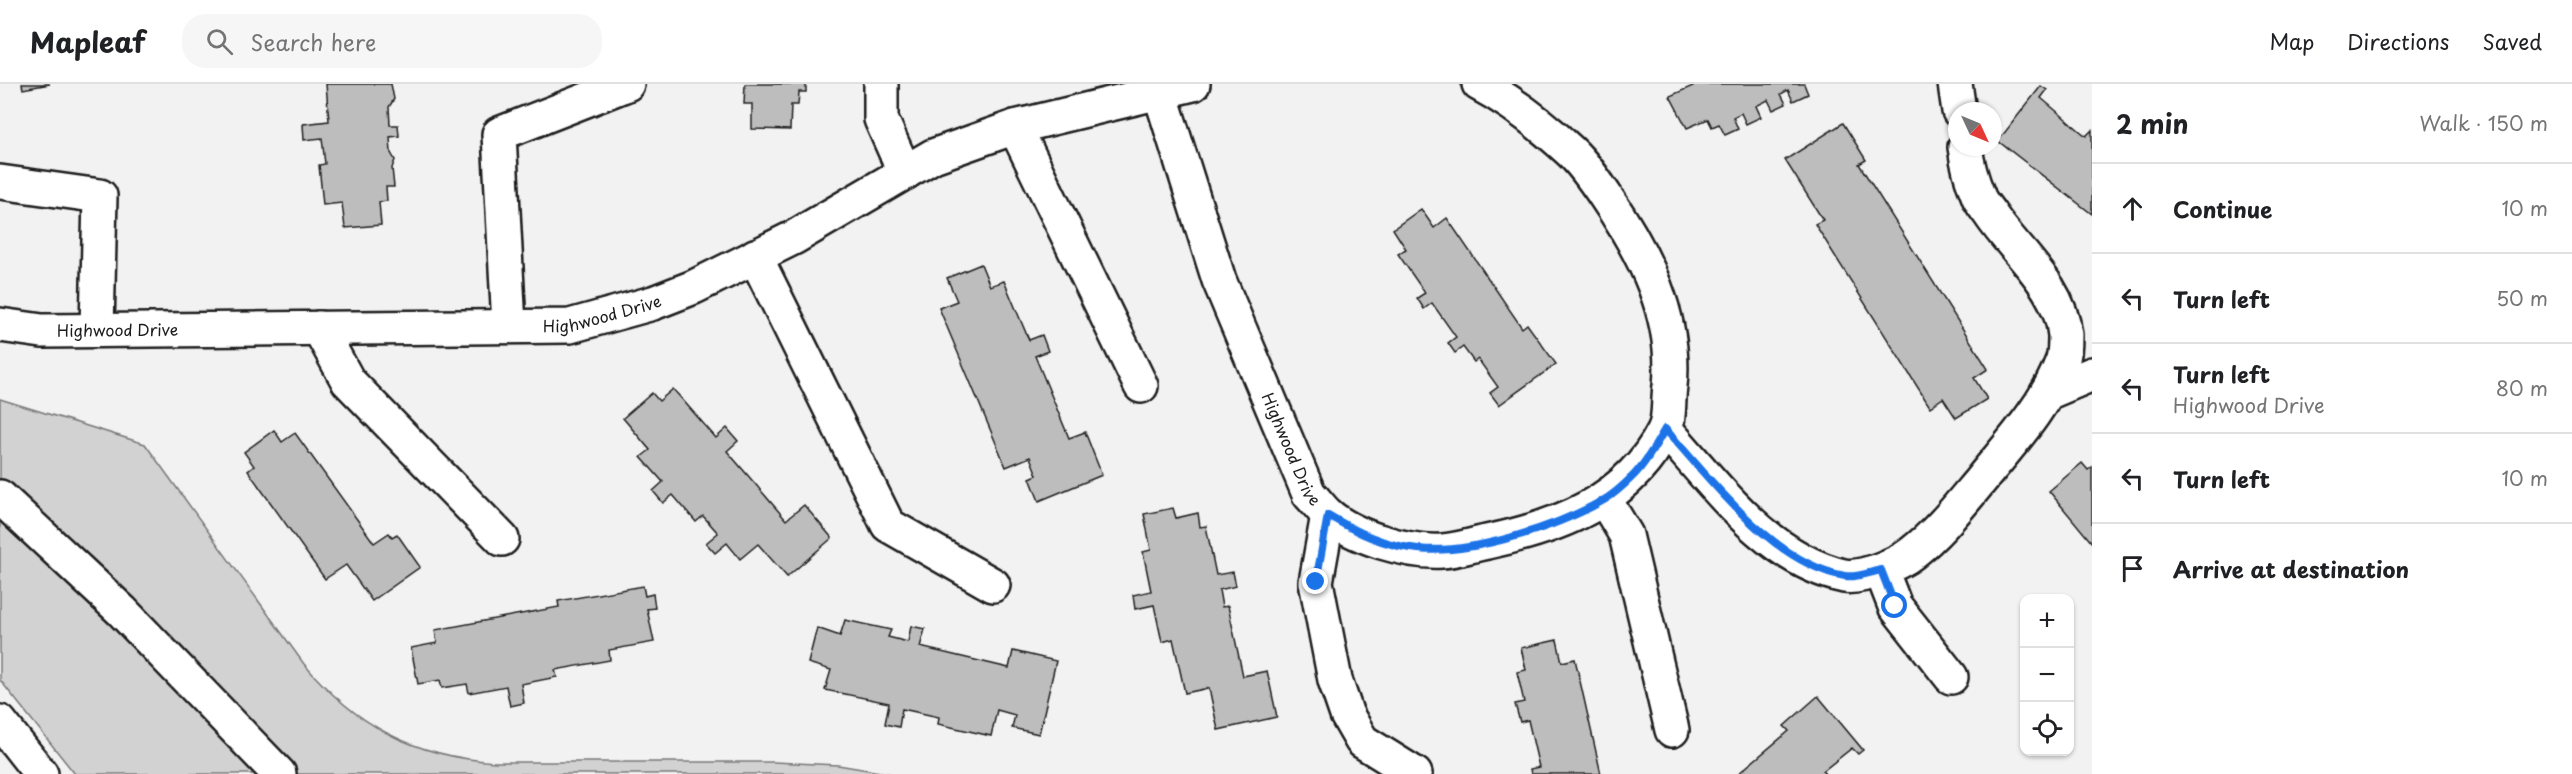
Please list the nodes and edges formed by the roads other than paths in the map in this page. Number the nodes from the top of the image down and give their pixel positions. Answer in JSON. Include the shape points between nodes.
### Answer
{"nodes":[{"id":1,"x":627,"y":84,"type":"edge"},
{"id":2,"x":881,"y":84,"type":"edge"},
{"id":3,"x":1193,"y":84,"type":"edge"},
{"id":4,"x":1479,"y":84,"type":"edge"},
{"id":5,"x":1955,"y":84,"type":"edge"},
{"id":6,"x":1160,"y":93,"type":"junction"},
{"id":7,"x":1958,"y":102,"type":"edge"},
{"id":8,"x":1015,"y":127,"type":"junction"},
{"id":9,"x":1967,"y":156,"type":"edge"},
{"id":10,"x":904,"y":173,"type":"junction"},
{"id":11,"x":0,"y":182,"type":"edge"},
{"id":12,"x":755,"y":256,"type":"junction"},
{"id":13,"x":0,"y":325,"type":"edge"},
{"id":14,"x":509,"y":326,"type":"junction"},
{"id":15,"x":319,"y":328,"type":"junction"},
{"id":16,"x":97,"y":330,"type":"junction"},
{"id":17,"x":2092,"y":374,"type":"edge"},
{"id":18,"x":1141,"y":386,"type":"dead end"},
{"id":19,"x":2047,"y":393,"type":"junction"},
{"id":20,"x":1665,"y":429,"type":"junction"},
{"id":21,"x":0,"y":497,"type":"edge"},
{"id":22,"x":1605,"y":500,"type":"junction"},
{"id":23,"x":1328,"y":515,"type":"junction"},
{"id":24,"x":502,"y":539,"type":"dead end"},
{"id":25,"x":1881,"y":570,"type":"junction"},
{"id":26,"x":993,"y":585,"type":"dead end"},
{"id":27,"x":1951,"y":677,"type":"dead end"},
{"id":28,"x":0,"y":722,"type":"edge"},
{"id":29,"x":1672,"y":730,"type":"dead end"},
{"id":30,"x":41,"y":774,"type":"edge"},
{"id":31,"x":279,"y":774,"type":"edge"},
{"id":32,"x":1415,"y":774,"type":"edge"}],
"edges":[{"from":1,"to":14,"type":"street","via":[[499,134]]},
{"from":2,"to":10,"type":"street","via":[[881,120]]},
{"from":3,"to":6,"type":"street","name":"Highwood Drive"},
{"from":4,"to":20,"type":"street","name":"Highwood Drive","via":[[1499,94],[1571,152],[1631,234],[1659,294],[1672,364]]},
{"from":5,"to":7,"type":"street"},
{"from":6,"to":8,"type":"street","name":"Highwood Drive"},
{"from":6,"to":23,"type":"street","name":"Highwood Drive","via":[[1219,280],[1309,494]]},
{"from":8,"to":10,"type":"street","name":"Highwood Drive","via":[[933,156]]},
{"from":8,"to":18,"type":"street"},
{"from":9,"to":19,"type":"street","via":[[1978,196],[2001,231],[2046,283],[2058,310],[2065,335],[2063,360]]},
{"from":10,"to":12,"type":"street","name":"Highwood Drive"},
{"from":11,"to":16,"type":"street","via":[[100,196]]},
{"from":12,"to":14,"type":"street","name":"Highwood Drive","via":[[653,303],[570,326]]},
{"from":12,"to":26,"type":"street","via":[[888,525]]},
{"from":13,"to":16,"type":"street","name":"Highwood Drive","via":[[42,331]]},
{"from":14,"to":15,"type":"street","name":"Highwood Drive"},
{"from":15,"to":16,"type":"street","name":"Highwood Drive"},
{"from":15,"to":24,"type":"street","via":[[348,381]]},
{"from":17,"to":19,"type":"street"},
{"from":19,"to":25,"type":"street","via":[[1942,526],[1911,554]]},
{"from":20,"to":22,"type":"street","name":"Highwood Drive","via":[[1636,473]]},
{"from":20,"to":25,"type":"street","via":[[1739,510],[1785,550],[1847,577]]},
{"from":21,"to":31,"type":"street","via":[[122,611]]},
{"from":22,"to":23,"type":"street","name":"Highwood Drive","via":[[1552,525],[1443,551],[1387,543]]},
{"from":22,"to":29,"type":"street","via":[[1626,535]]},
{"from":23,"to":32,"type":"street","via":[[1316,582],[1335,680],[1347,715],[1362,741]]},
{"from":25,"to":27,"type":"street","via":[[1895,606]]},
{"from":28,"to":30,"type":"street"}]}
